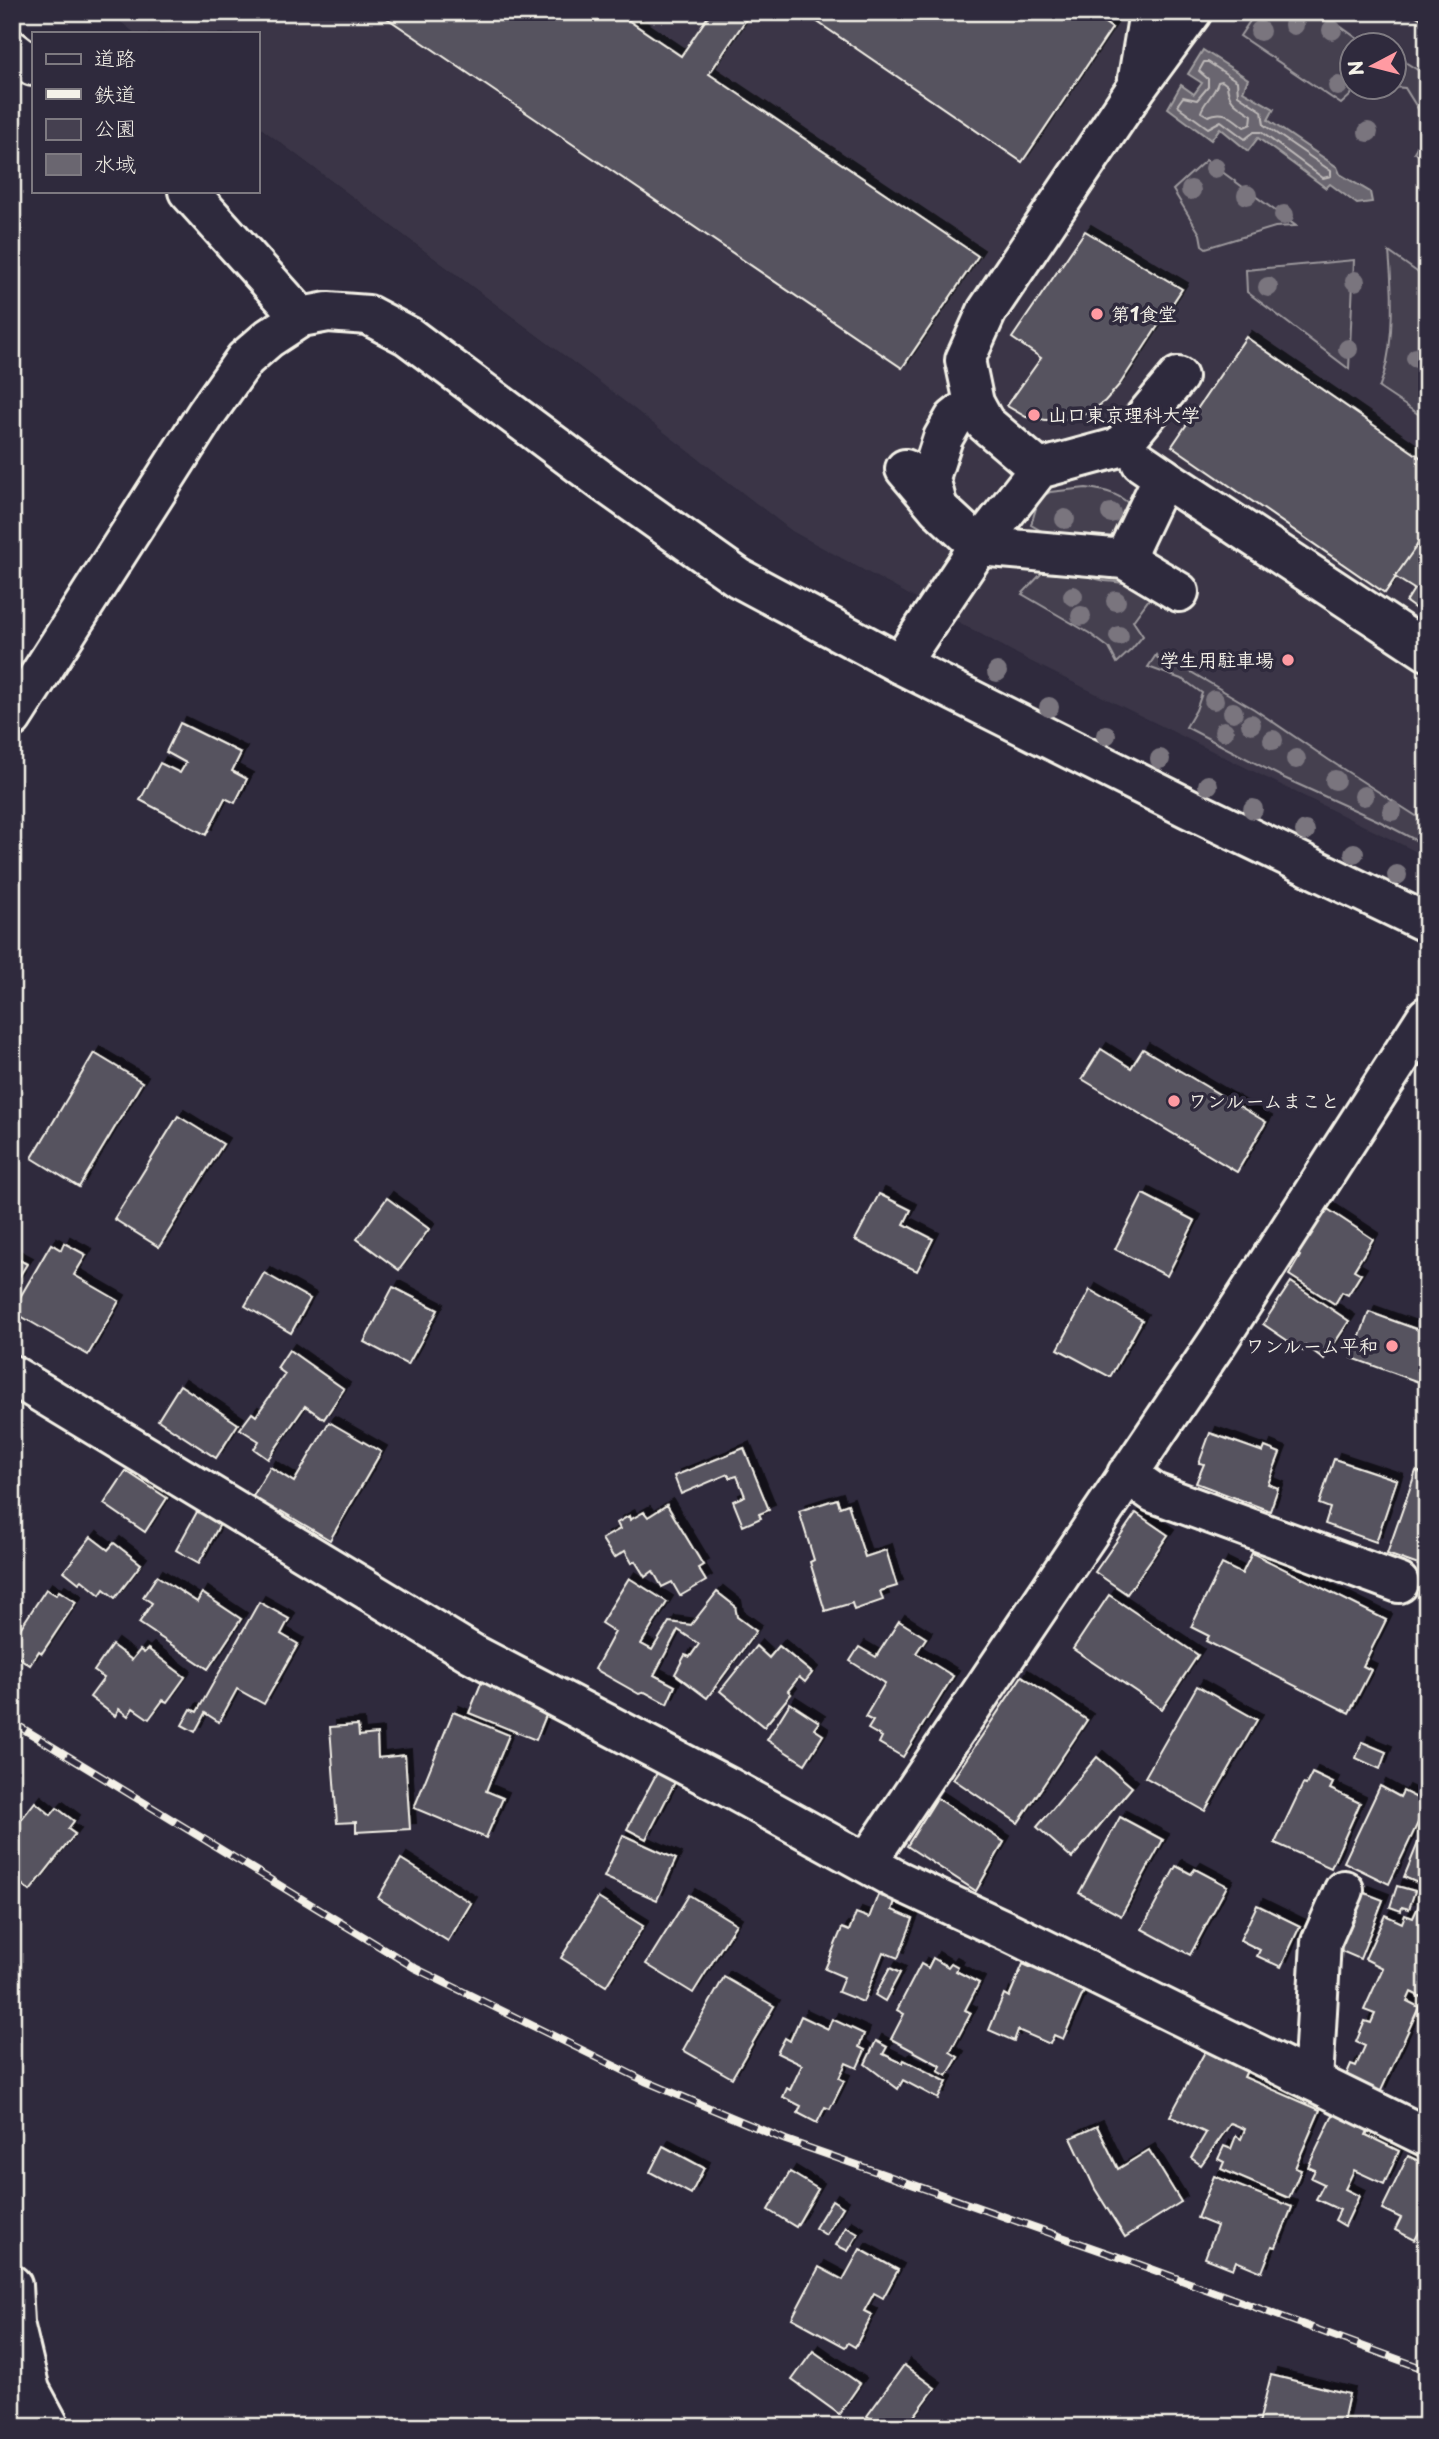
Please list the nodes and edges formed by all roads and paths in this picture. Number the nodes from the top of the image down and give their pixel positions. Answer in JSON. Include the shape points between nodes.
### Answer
{"nodes":[{"id":1,"x":1149,"y":12,"type":"edge"},
{"id":2,"x":1192,"y":12,"type":"edge"},
{"id":3,"x":12,"y":50,"type":"edge"},
{"id":4,"x":32,"y":65,"type":"edge"},
{"id":5,"x":1137,"y":87,"type":"junction"},
{"id":6,"x":189,"y":192,"type":"edge"},
{"id":7,"x":301,"y":317,"type":"junction"},
{"id":8,"x":1178,"y":377,"type":"dead end"},
{"id":9,"x":974,"y":403,"type":"junction"},
{"id":10,"x":1119,"y":447,"type":"junction"},
{"id":11,"x":905,"y":469,"type":"dead end"},
{"id":12,"x":1039,"y":470,"type":"junction"},
{"id":13,"x":1163,"y":477,"type":"junction"},
{"id":14,"x":939,"y":508,"type":"junction"},
{"id":15,"x":979,"y":546,"type":"junction"},
{"id":16,"x":1124,"y":559,"type":"junction"},
{"id":17,"x":1179,"y":592,"type":"dead end"},
{"id":18,"x":1427,"y":651,"type":"edge"},
{"id":19,"x":900,"y":664,"type":"junction"},
{"id":20,"x":12,"y":718,"type":"edge"},
{"id":21,"x":1427,"y":923,"type":"edge"},
{"id":22,"x":1427,"y":1016,"type":"edge"},
{"id":23,"x":12,"y":1375,"type":"edge"},
{"id":24,"x":1127,"y":1474,"type":"junction"},
{"id":25,"x":1399,"y":1583,"type":"dead end"},
{"id":26,"x":867,"y":1862,"type":"junction"},
{"id":27,"x":1344,"y":1890,"type":"dead end"},
{"id":28,"x":1313,"y":2081,"type":"junction"},
{"id":29,"x":1427,"y":2137,"type":"edge"},
{"id":30,"x":12,"y":2286,"type":"edge"},
{"id":31,"x":50,"y":2427,"type":"edge"}],
"edges":[{"from":1,"to":5,"type":"street"},
{"from":2,"to":5,"type":"street"},
{"from":3,"to":4,"type":"street"},
{"from":5,"to":9,"type":"street","via":[[987,311],[965,360]]},
{"from":6,"to":7,"type":"street"},
{"from":7,"to":19,"type":"street","via":[[328,312],[368,315],[408,336],[739,578]]},
{"from":7,"to":20,"type":"street","via":[[245,359],[205,414]]},
{"from":8,"to":10,"type":"street"},
{"from":9,"to":12,"type":"street","via":[[985,423]]},
{"from":9,"to":14,"type":"street","via":[[954,419],[943,438],[930,478]]},
{"from":10,"to":12,"type":"street"},
{"from":10,"to":13,"type":"street"},
{"from":11,"to":14,"type":"street"},
{"from":12,"to":15,"type":"street"},
{"from":13,"to":16,"type":"street"},
{"from":13,"to":18,"type":"street"},
{"from":14,"to":15,"type":"street"},
{"from":15,"to":16,"type":"street"},
{"from":15,"to":19,"type":"street"},
{"from":16,"to":17,"type":"street"},
{"from":19,"to":21,"type":"street"},
{"from":22,"to":24,"type":"street"},
{"from":23,"to":26,"type":"street","via":[[473,1654]]},
{"from":24,"to":25,"type":"street","via":[[1154,1493]]},
{"from":24,"to":26,"type":"street"},
{"from":26,"to":28,"type":"street"},
{"from":27,"to":28,"type":"street","via":[[1321,1942]]},
{"from":28,"to":29,"type":"street"},
{"from":30,"to":31,"type":"street","via":[[14,2323],[30,2390]]}]}
